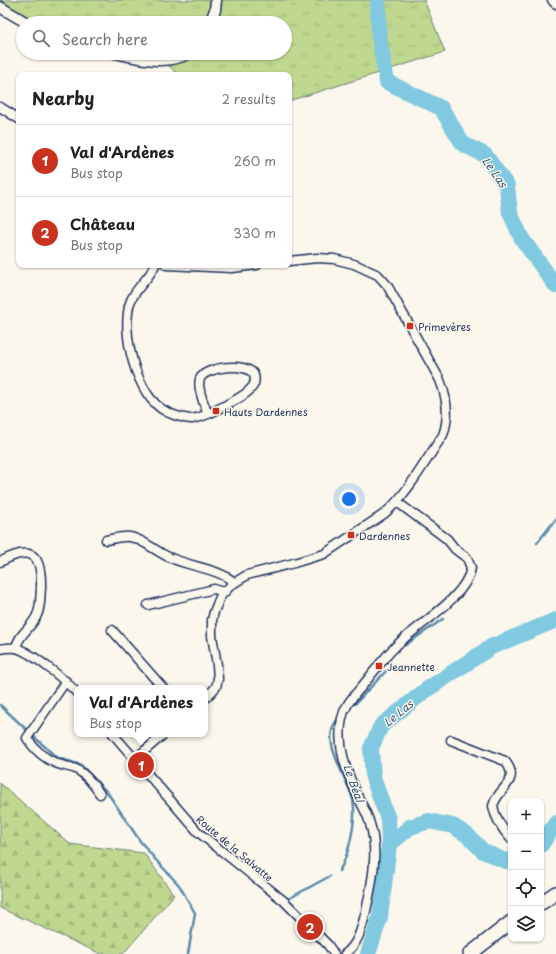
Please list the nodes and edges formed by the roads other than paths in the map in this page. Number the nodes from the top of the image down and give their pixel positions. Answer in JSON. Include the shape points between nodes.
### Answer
{"nodes":[{"id":1,"x":216,"y":0,"type":"edge"},
{"id":2,"x":553,"y":0,"type":"edge"},
{"id":3,"x":556,"y":3,"type":"edge"},
{"id":4,"x":0,"y":7,"type":"edge"},
{"id":5,"x":16,"y":16,"type":"edge"},
{"id":6,"x":213,"y":16,"type":"edge"},
{"id":7,"x":0,"y":106,"type":"edge"},
{"id":8,"x":16,"y":117,"type":"edge"},
{"id":9,"x":292,"y":261,"type":"edge"},
{"id":10,"x":154,"y":268,"type":"edge"},
{"id":11,"x":208,"y":414,"type":"junction"},
{"id":12,"x":396,"y":502,"type":"junction"},
{"id":13,"x":106,"y":540,"type":"dead end"},
{"id":14,"x":0,"y":562,"type":"edge"},
{"id":15,"x":234,"y":582,"type":"junction"},
{"id":16,"x":224,"y":592,"type":"junction"},
{"id":17,"x":148,"y":605,"type":"dead end"},
{"id":18,"x":112,"y":630,"type":"dead end"},
{"id":19,"x":16,"y":648,"type":"junction"},
{"id":20,"x":0,"y":649,"type":"edge"},
{"id":21,"x":66,"y":681,"type":"junction"},
{"id":22,"x":160,"y":685,"type":"edge"},
{"id":23,"x":74,"y":690,"type":"edge"},
{"id":24,"x":208,"y":696,"type":"edge"},
{"id":25,"x":116,"y":737,"type":"edge"},
{"id":26,"x":161,"y":737,"type":"edge"},
{"id":27,"x":451,"y":740,"type":"dead end"},
{"id":28,"x":135,"y":759,"type":"junction"},
{"id":29,"x":100,"y":794,"type":"dead end"},
{"id":30,"x":508,"y":835,"type":"edge"},
{"id":31,"x":556,"y":893,"type":"edge"},
{"id":32,"x":544,"y":901,"type":"edge"},
{"id":33,"x":508,"y":924,"type":"edge"},
{"id":34,"x":334,"y":954,"type":"edge"},
{"id":35,"x":345,"y":954,"type":"edge"},
{"id":36,"x":470,"y":954,"type":"edge"}],
"edges":[{"from":1,"to":6,"type":"street"},
{"from":2,"to":3,"type":"street"},
{"from":4,"to":5,"type":"street"},
{"from":7,"to":8,"type":"street"},
{"from":9,"to":12,"type":"street","via":[[334,259],[354,264],[378,276],[387,285],[440,380],[448,411],[446,427]]},
{"from":10,"to":11,"type":"street","via":[[140,284],[130,302],[129,351],[143,388],[158,407],[188,418]]},
{"from":11,"to":11,"type":"street","via":[[200,387],[202,376],[212,370],[238,366],[252,372],[255,382],[250,390]]},
{"from":12,"to":15,"type":"street","via":[[384,514],[324,554],[247,575]]},
{"from":12,"to":35,"type":"street","via":[[447,539],[467,558],[470,572],[463,585],[447,603],[393,649],[353,696],[343,714],[340,737],[344,761],[371,825],[374,849],[369,894],[361,929],[356,942]]},
{"from":13,"to":15,"type":"street","via":[[131,537],[169,558],[220,574]]},
{"from":14,"to":19,"type":"street","via":[[25,552],[34,556],[40,566],[41,590],[37,615],[19,638]]},
{"from":15,"to":16,"type":"street"},
{"from":16,"to":17,"type":"street","via":[[214,589]]},
{"from":16,"to":24,"type":"street","via":[[216,605],[211,628],[218,665],[218,680],[216,687]]},
{"from":18,"to":22,"type":"street"},
{"from":19,"to":20,"type":"street"},
{"from":19,"to":21,"type":"street"},
{"from":21,"to":23,"type":"street"},
{"from":21,"to":29,"type":"street","via":[[27,738],[46,758],[79,771]]},
{"from":25,"to":28,"type":"street","name":"Route de la Salvatte"},
{"from":26,"to":28,"type":"street"},
{"from":27,"to":30,"type":"street","via":[[508,765],[510,780],[497,795],[493,806]]},
{"from":28,"to":34,"type":"street","name":"Route de la Salvatte","via":[[198,832],[284,901]]},
{"from":31,"to":32,"type":"main road"},
{"from":33,"to":36,"type":"main road"}]}
